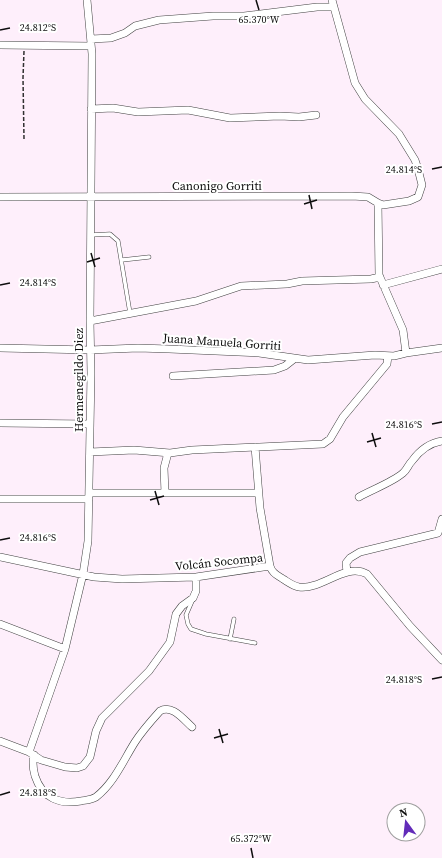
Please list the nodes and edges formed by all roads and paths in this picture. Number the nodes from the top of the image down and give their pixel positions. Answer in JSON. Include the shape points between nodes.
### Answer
{"nodes":[{"id":1,"x":87,"y":0,"type":"edge"},
{"id":2,"x":333,"y":3,"type":"edge"},
{"id":3,"x":91,"y":43,"type":"junction"},
{"id":4,"x":0,"y":46,"type":"edge"},
{"id":5,"x":24,"y":46,"type":"junction"},
{"id":6,"x":91,"y":110,"type":"junction"},
{"id":7,"x":316,"y":115,"type":"dead end"},
{"id":8,"x":24,"y":139,"type":"dead end"},
{"id":9,"x":0,"y":197,"type":"edge"},
{"id":10,"x":91,"y":197,"type":"junction"},
{"id":11,"x":378,"y":204,"type":"junction"},
{"id":12,"x":91,"y":235,"type":"junction"},
{"id":13,"x":149,"y":257,"type":"dead end"},
{"id":14,"x":122,"y":260,"type":"junction"},
{"id":15,"x":442,"y":269,"type":"edge"},
{"id":16,"x":380,"y":277,"type":"junction"},
{"id":17,"x":383,"y":285,"type":"junction"},
{"id":18,"x":130,"y":313,"type":"junction"},
{"id":19,"x":90,"y":321,"type":"junction"},
{"id":20,"x":0,"y":348,"type":"edge"},
{"id":21,"x":442,"y":348,"type":"edge"},
{"id":22,"x":90,"y":350,"type":"junction"},
{"id":23,"x":406,"y":353,"type":"junction"},
{"id":24,"x":388,"y":356,"type":"junction"},
{"id":25,"x":294,"y":359,"type":"junction"},
{"id":26,"x":173,"y":376,"type":"dead end"},
{"id":27,"x":0,"y":423,"type":"edge"},
{"id":28,"x":90,"y":424,"type":"junction"},
{"id":29,"x":442,"y":441,"type":"edge"},
{"id":30,"x":255,"y":447,"type":"junction"},
{"id":31,"x":90,"y":452,"type":"junction"},
{"id":32,"x":168,"y":453,"type":"junction"},
{"id":33,"x":164,"y":493,"type":"junction"},
{"id":34,"x":258,"y":493,"type":"junction"},
{"id":35,"x":89,"y":496,"type":"junction"},
{"id":36,"x":359,"y":497,"type":"dead end"},
{"id":37,"x":0,"y":499,"type":"edge"},
{"id":38,"x":442,"y":519,"type":"edge"},
{"id":39,"x":440,"y":535,"type":"edge"},
{"id":40,"x":0,"y":557,"type":"edge"},
{"id":41,"x":270,"y":566,"type":"junction"},
{"id":42,"x":347,"y":572,"type":"junction"},
{"id":43,"x":83,"y":574,"type":"junction"},
{"id":44,"x":196,"y":577,"type":"junction"},
{"id":45,"x":193,"y":598,"type":"junction"},
{"id":46,"x":234,"y":619,"type":"dead end"},
{"id":47,"x":0,"y":624,"type":"edge"},
{"id":48,"x":230,"y":638,"type":"junction"},
{"id":49,"x":255,"y":643,"type":"dead end"},
{"id":50,"x":65,"y":649,"type":"junction"},
{"id":51,"x":442,"y":660,"type":"edge"},
{"id":52,"x":192,"y":727,"type":"dead end"},
{"id":53,"x":0,"y":741,"type":"edge"},
{"id":54,"x":31,"y":754,"type":"junction"}],
"edges":[{"from":1,"to":3,"type":"street","name":"Hermenegildo Diez"},
{"from":2,"to":3,"type":"street","via":[[244,16],[159,20],[135,26],[125,33]]},
{"from":2,"to":11,"type":"street","name":"Canonigo Gorriti","via":[[359,91],[399,134],[415,160],[422,185],[418,196],[409,201]]},
{"from":3,"to":5,"type":"street"},
{"from":3,"to":6,"type":"street","name":"Hermenegildo Diez"},
{"from":4,"to":5,"type":"street"},
{"from":5,"to":8,"type":"path"},
{"from":6,"to":7,"type":"street","via":[[188,110],[230,118]]},
{"from":6,"to":10,"type":"street","name":"Hermenegildo Diez"},
{"from":9,"to":10,"type":"street","name":"Canonigo Gorriti"},
{"from":10,"to":11,"type":"street","name":"Canonigo Gorriti","via":[[352,196],[368,197]]},
{"from":10,"to":12,"type":"street","name":"Hermenegildo Diez"},
{"from":11,"to":16,"type":"street"},
{"from":12,"to":14,"type":"lane","via":[[112,234],[118,242]]},
{"from":12,"to":19,"type":"street","name":"Hermenegildo Diez"},
{"from":13,"to":14,"type":"lane"},
{"from":14,"to":18,"type":"lane"},
{"from":15,"to":17,"type":"street"},
{"from":16,"to":17,"type":"street"},
{"from":16,"to":18,"type":"street","via":[[241,286],[196,301]]},
{"from":17,"to":23,"type":"street","via":[[403,330]]},
{"from":18,"to":19,"type":"street"},
{"from":19,"to":22,"type":"street","name":"Hermenegildo Diez"},
{"from":20,"to":22,"type":"street","name":"Juana Manuela Gorriti"},
{"from":21,"to":23,"type":"street","name":"Juana Manuela Gorriti"},
{"from":22,"to":25,"type":"street","name":"Juana Manuela Gorriti","via":[[169,349],[259,353]]},
{"from":22,"to":28,"type":"street","name":"Hermenegildo Diez"},
{"from":23,"to":24,"type":"street","name":"Juana Manuela Gorriti"},
{"from":24,"to":25,"type":"street","name":"Juana Manuela Gorriti"},
{"from":24,"to":30,"type":"street","via":[[387,364],[343,417],[327,442],[318,445]]},
{"from":25,"to":26,"type":"street","via":[[286,366],[274,370]]},
{"from":27,"to":28,"type":"street"},
{"from":28,"to":31,"type":"street","name":"Hermenegildo Diez"},
{"from":29,"to":36,"type":"street","via":[[429,444],[400,476]]},
{"from":30,"to":32,"type":"street"},
{"from":30,"to":34,"type":"street"},
{"from":31,"to":32,"type":"street","via":[[134,450]]},
{"from":31,"to":35,"type":"street","name":"Hermenegildo Diez"},
{"from":32,"to":33,"type":"street","via":[[164,468]]},
{"from":33,"to":34,"type":"street"},
{"from":33,"to":35,"type":"street"},
{"from":34,"to":41,"type":"street"},
{"from":35,"to":37,"type":"street"},
{"from":35,"to":43,"type":"street","name":"Hermenegildo Diez","via":[[88,541]]},
{"from":38,"to":39,"type":"street"},
{"from":39,"to":42,"type":"street","via":[[360,552],[346,563]]},
{"from":40,"to":43,"type":"street","name":"Volcán Socompa"},
{"from":41,"to":42,"type":"street","name":"Volcán Socompa","via":[[276,575],[298,587],[314,585]]},
{"from":41,"to":44,"type":"street","name":"Volcán Socompa"},
{"from":42,"to":51,"type":"street","name":"Volcán Socompa","via":[[359,571],[367,574]]},
{"from":43,"to":44,"type":"street","name":"Volcán Socompa","via":[[122,580]]},
{"from":43,"to":50,"type":"street","name":"Hermenegildo Diez"},
{"from":44,"to":45,"type":"street"},
{"from":45,"to":48,"type":"lane","via":[[186,615],[191,629]]},
{"from":45,"to":54,"type":"street","via":[[177,611],[170,642],[159,659],[102,718],[90,757],[83,766],[65,767]]},
{"from":46,"to":48,"type":"lane"},
{"from":47,"to":50,"type":"street"},
{"from":48,"to":49,"type":"lane"},
{"from":50,"to":54,"type":"street","name":"Hermenegildo Diez"},
{"from":52,"to":54,"type":"street","via":[[172,709],[160,711],[140,736],[118,772],[102,791],[90,800],[66,802],[46,794],[38,785]]},
{"from":53,"to":54,"type":"street"}]}
